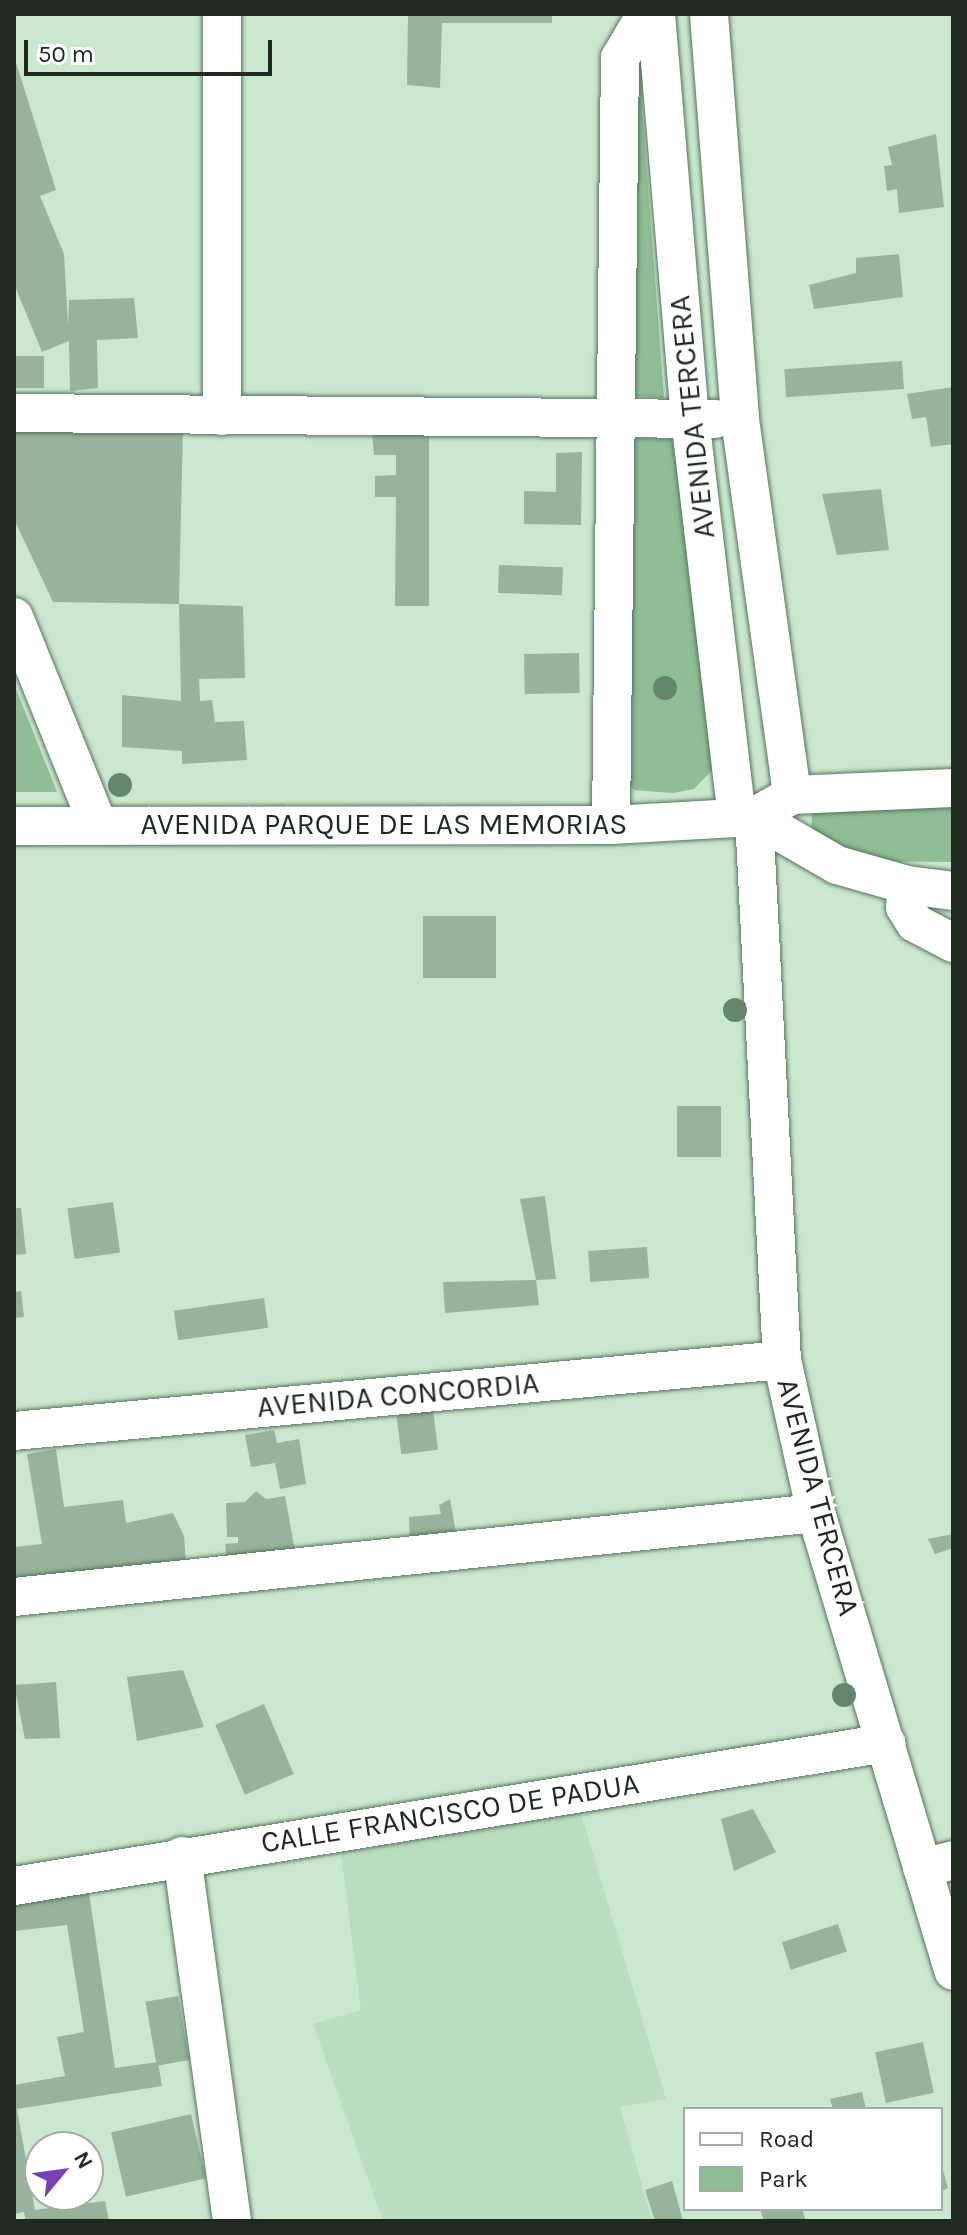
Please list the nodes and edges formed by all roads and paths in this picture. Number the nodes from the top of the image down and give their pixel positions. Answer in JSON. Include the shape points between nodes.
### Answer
{"nodes":[{"id":1,"x":222,"y":14,"type":"edge"},
{"id":2,"x":646,"y":14,"type":"edge"},
{"id":3,"x":656,"y":14,"type":"edge"},
{"id":4,"x":709,"y":14,"type":"edge"},
{"id":5,"x":14,"y":413,"type":"edge"},
{"id":6,"x":222,"y":416,"type":"junction"},
{"id":7,"x":690,"y":418,"type":"junction"},
{"id":8,"x":740,"y":419,"type":"junction"},
{"id":9,"x":615,"y":421,"type":"junction"},
{"id":10,"x":14,"y":617,"type":"edge"},
{"id":11,"x":953,"y":788,"type":"edge"},
{"id":12,"x":792,"y":795,"type":"junction"},
{"id":13,"x":746,"y":818,"type":"junction"},
{"id":14,"x":98,"y":825,"type":"junction"},
{"id":15,"x":611,"y":825,"type":"junction"},
{"id":16,"x":14,"y":826,"type":"edge"},
{"id":17,"x":907,"y":885,"type":"junction"},
{"id":18,"x":953,"y":891,"type":"edge"},
{"id":19,"x":953,"y":943,"type":"edge"},
{"id":20,"x":782,"y":1360,"type":"junction"},
{"id":21,"x":14,"y":1431,"type":"edge"},
{"id":22,"x":816,"y":1513,"type":"junction"},
{"id":23,"x":14,"y":1597,"type":"edge"},
{"id":24,"x":886,"y":1743,"type":"junction"},
{"id":25,"x":182,"y":1856,"type":"junction"},
{"id":26,"x":937,"y":1864,"type":"edge"},
{"id":27,"x":14,"y":1886,"type":"edge"},
{"id":28,"x":953,"y":1971,"type":"edge"},
{"id":29,"x":232,"y":2221,"type":"edge"}],
"edges":[{"from":1,"to":6,"type":"street"},
{"from":2,"to":9,"type":"street","via":[[620,58]]},
{"from":3,"to":7,"type":"street","name":"AVENIDA TERCERA"},
{"from":4,"to":8,"type":"street","name":"AVENIDA TERCERA"},
{"from":5,"to":6,"type":"street"},
{"from":6,"to":9,"type":"street"},
{"from":7,"to":8,"type":"street"},
{"from":7,"to":9,"type":"street"},
{"from":7,"to":13,"type":"street","name":"AVENIDA TERCERA"},
{"from":8,"to":12,"type":"street","name":"AVENIDA TERCERA"},
{"from":9,"to":15,"type":"street"},
{"from":10,"to":14,"type":"street"},
{"from":11,"to":12,"type":"street"},
{"from":12,"to":13,"type":"street"},
{"from":13,"to":15,"type":"street","name":"AVENIDA PARQUE DE LAS MEMORIAS"},
{"from":13,"to":17,"type":"street","via":[[837,865]]},
{"from":13,"to":20,"type":"street","name":"AVENIDA TERCERA"},
{"from":14,"to":15,"type":"street","name":"AVENIDA PARQUE DE LAS MEMORIAS"},
{"from":14,"to":16,"type":"street","name":"AVENIDA PARQUE DE LAS MEMORIAS"},
{"from":17,"to":18,"type":"street"},
{"from":17,"to":19,"type":"street","via":[[905,907],[915,923]]},
{"from":20,"to":21,"type":"street","name":"AVENIDA CONCORDIA"},
{"from":20,"to":22,"type":"street","name":"AVENIDA TERCERA"},
{"from":22,"to":23,"type":"street"},
{"from":22,"to":24,"type":"street","name":"AVENIDA TERCERA"},
{"from":24,"to":25,"type":"street","name":"CALLE FRANCISCO DE PADUA"},
{"from":24,"to":26,"type":"street","name":"AVENIDA TERCERA"},
{"from":25,"to":27,"type":"street","name":"CALLE FRANCISCO DE PADUA"},
{"from":25,"to":29,"type":"street"},
{"from":26,"to":28,"type":"street","name":"AVENIDA TERCERA"}]}
